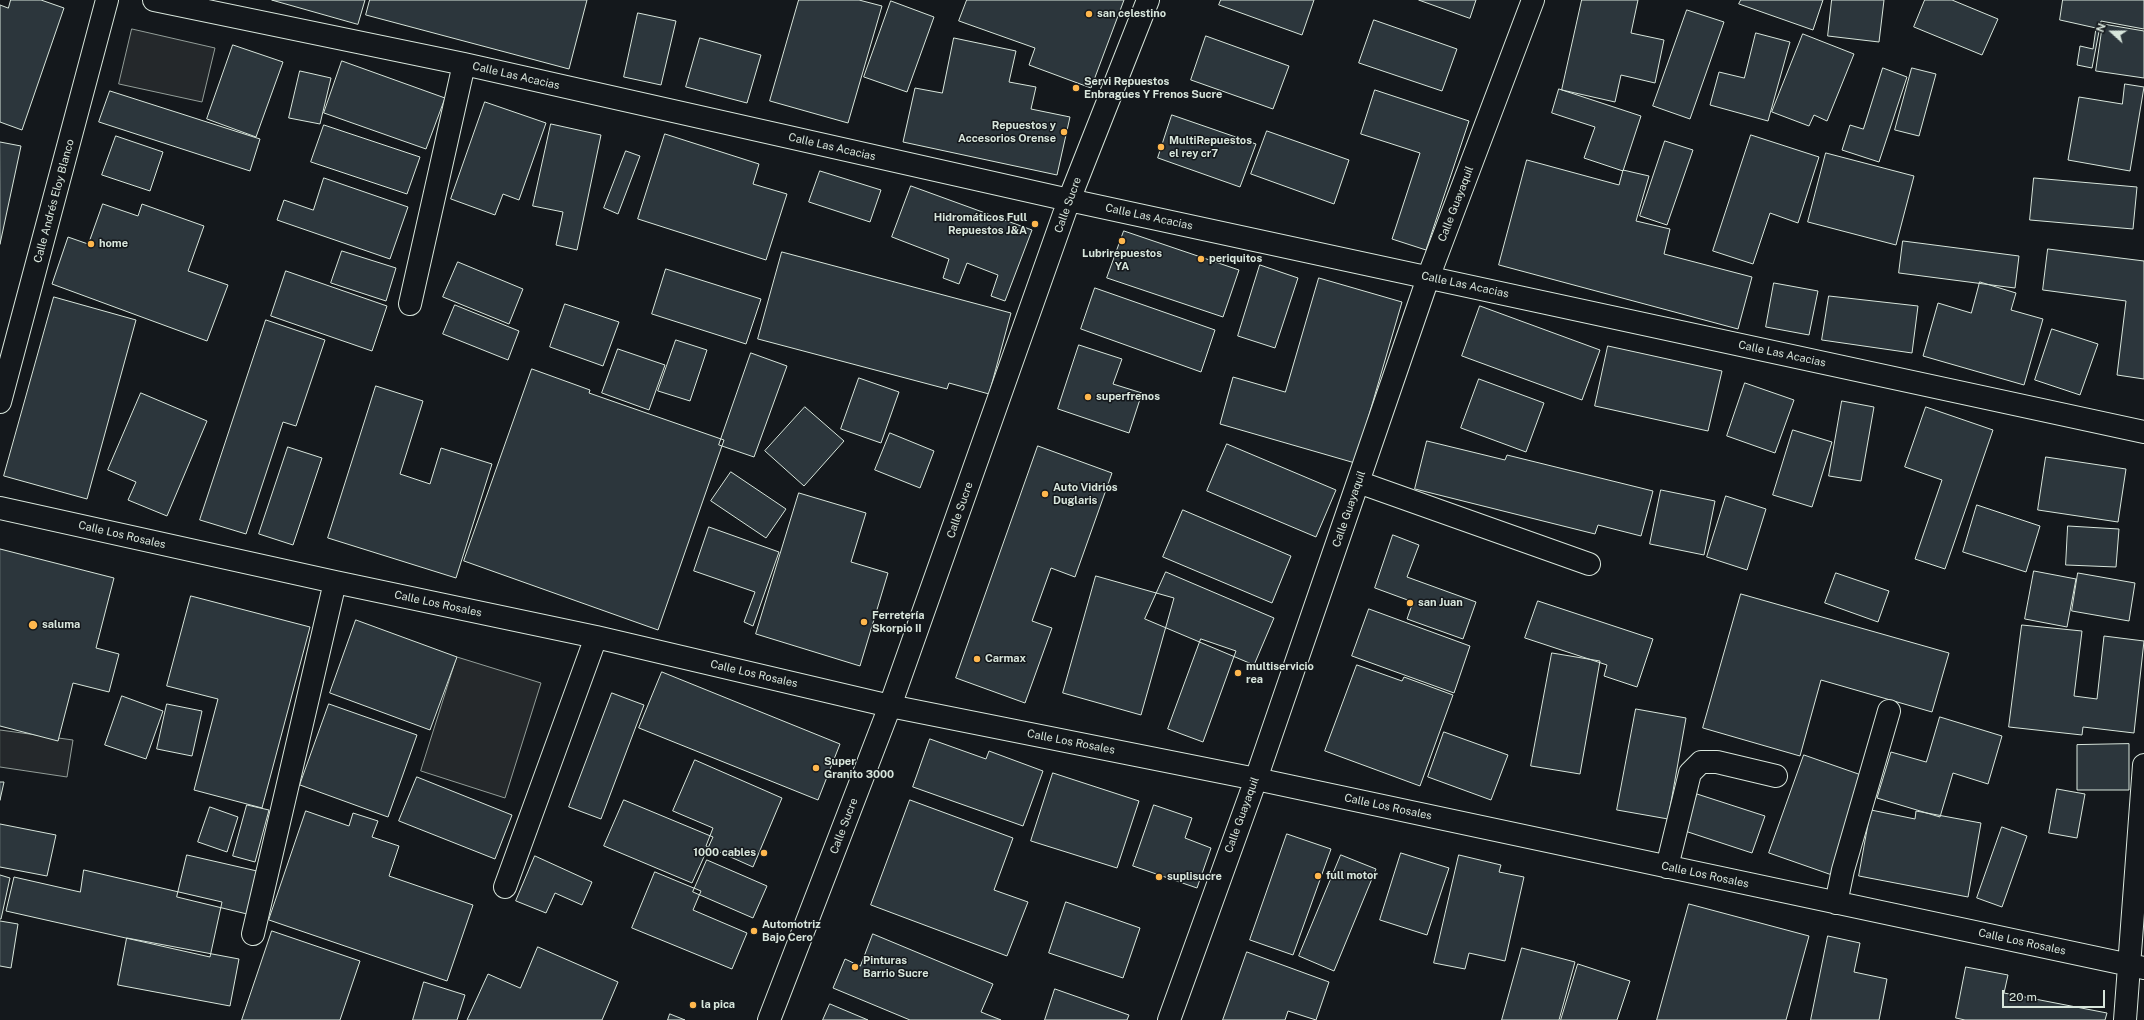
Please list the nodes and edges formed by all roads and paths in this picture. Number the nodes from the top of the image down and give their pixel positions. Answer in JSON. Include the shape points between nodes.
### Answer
{"nodes":[{"id":1,"x":107,"y":0,"type":"edge"},
{"id":2,"x":154,"y":0,"type":"edge"},
{"id":3,"x":1148,"y":0,"type":"edge"},
{"id":4,"x":1533,"y":0,"type":"edge"},
{"id":5,"x":464,"y":64,"type":"junction"},
{"id":6,"x":1069,"y":200,"type":"junction"},
{"id":7,"x":1428,"y":278,"type":"junction"},
{"id":8,"x":410,"y":304,"type":"dead end"},
{"id":9,"x":0,"y":402,"type":"edge"},
{"id":10,"x":2144,"y":432,"type":"edge"},
{"id":11,"x":1358,"y":482,"type":"junction"},
{"id":12,"x":0,"y":508,"type":"edge"},
{"id":13,"x":1589,"y":564,"type":"dead end"},
{"id":14,"x":335,"y":582,"type":"junction"},
{"id":15,"x":596,"y":637,"type":"junction"},
{"id":16,"x":890,"y":706,"type":"junction"},
{"id":17,"x":1890,"y":711,"type":"dead end"},
{"id":18,"x":2144,"y":765,"type":"edge"},
{"id":19,"x":1776,"y":776,"type":"dead end"},
{"id":20,"x":1256,"y":779,"type":"junction"},
{"id":21,"x":1667,"y":867,"type":"junction"},
{"id":22,"x":505,"y":888,"type":"dead end"},
{"id":23,"x":1836,"y":902,"type":"junction"},
{"id":24,"x":253,"y":934,"type":"dead end"},
{"id":25,"x":2136,"y":967,"type":"edge"},
{"id":26,"x":769,"y":1020,"type":"edge"},
{"id":27,"x":1169,"y":1020,"type":"edge"},
{"id":28,"x":2125,"y":1020,"type":"edge"}],
"edges":[{"from":1,"to":9,"type":"street","name":"Calle Andrés Eloy Blanco"},
{"from":2,"to":5,"type":"street","name":"Calle Las Acacias"},
{"from":3,"to":6,"type":"street","name":"Calle Sucre"},
{"from":4,"to":7,"type":"street","name":"Calle Guayaquil"},
{"from":5,"to":6,"type":"street","name":"Calle Las Acacias"},
{"from":5,"to":8,"type":"street"},
{"from":6,"to":7,"type":"street","name":"Calle Las Acacias"},
{"from":6,"to":16,"type":"street","name":"Calle Sucre"},
{"from":7,"to":10,"type":"street","name":"Calle Las Acacias"},
{"from":7,"to":11,"type":"street","name":"Calle Guayaquil"},
{"from":11,"to":13,"type":"street"},
{"from":11,"to":20,"type":"street","name":"Calle Guayaquil"},
{"from":12,"to":14,"type":"street","name":"Calle Los Rosales"},
{"from":14,"to":15,"type":"street","name":"Calle Los Rosales"},
{"from":14,"to":24,"type":"street"},
{"from":15,"to":16,"type":"street","name":"Calle Los Rosales"},
{"from":15,"to":22,"type":"street"},
{"from":16,"to":20,"type":"street","name":"Calle Los Rosales"},
{"from":16,"to":26,"type":"street","name":"Calle Sucre"},
{"from":17,"to":23,"type":"street"},
{"from":18,"to":25,"type":"street"},
{"from":19,"to":21,"type":"street","via":[[1717,762],[1701,762],[1690,773]]},
{"from":20,"to":21,"type":"street","name":"Calle Los Rosales"},
{"from":20,"to":27,"type":"street","name":"Calle Guayaquil"},
{"from":21,"to":23,"type":"street","name":"Calle Los Rosales"},
{"from":23,"to":25,"type":"street","name":"Calle Los Rosales"},
{"from":25,"to":28,"type":"street"}]}
